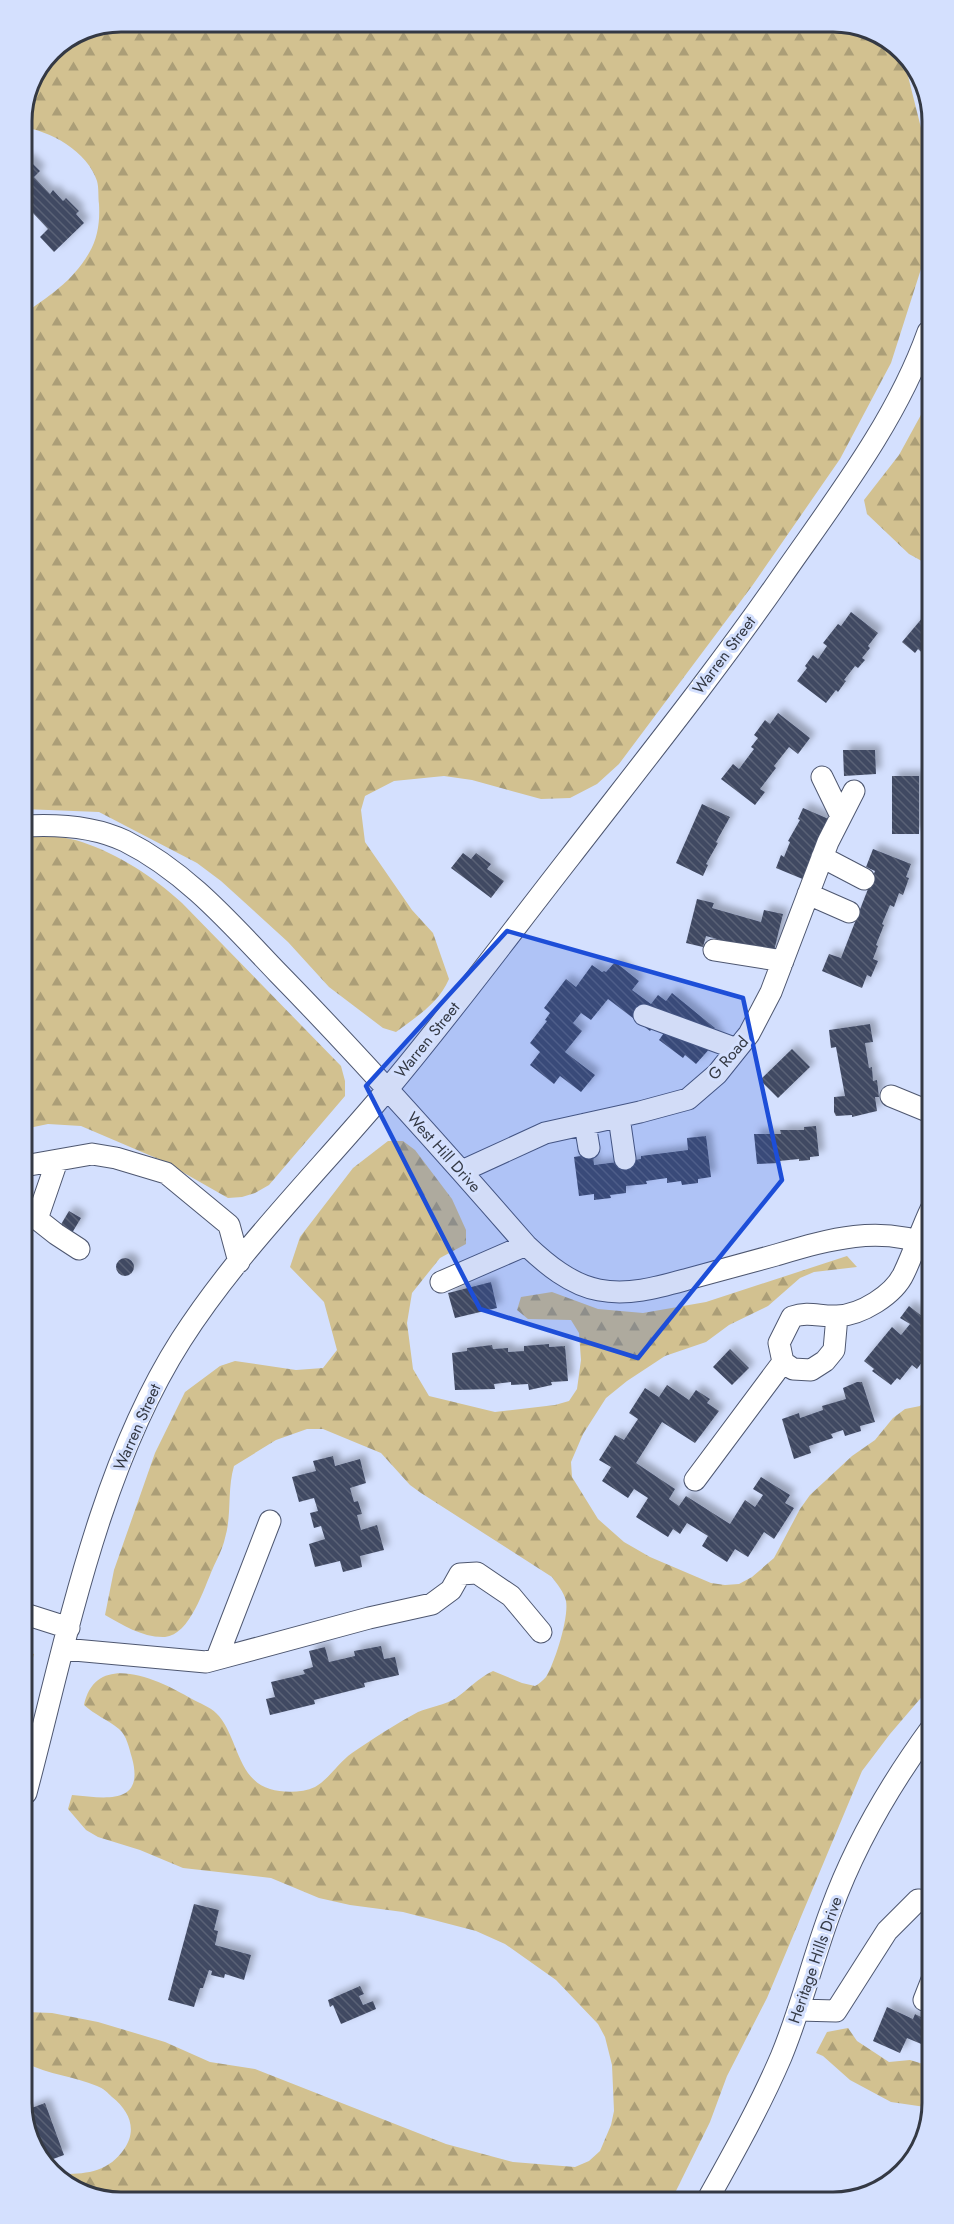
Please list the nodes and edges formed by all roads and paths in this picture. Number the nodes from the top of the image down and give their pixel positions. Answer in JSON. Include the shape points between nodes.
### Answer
{"nodes":[{"id":1,"x":922,"y":346,"type":"edge"},
{"id":2,"x":822,"y":777,"type":"dead end"},
{"id":3,"x":854,"y":791,"type":"dead end"},
{"id":4,"x":841,"y":816,"type":"junction"},
{"id":5,"x":32,"y":826,"type":"edge"},
{"id":6,"x":822,"y":857,"type":"junction"},
{"id":7,"x":864,"y":879,"type":"dead end"},
{"id":8,"x":808,"y":894,"type":"junction"},
{"id":9,"x":849,"y":912,"type":"dead end"},
{"id":10,"x":714,"y":950,"type":"dead end"},
{"id":11,"x":783,"y":961,"type":"junction"},
{"id":12,"x":644,"y":1015,"type":"dead end"},
{"id":13,"x":736,"y":1049,"type":"junction"},
{"id":14,"x":388,"y":1088,"type":"junction"},
{"id":15,"x":891,"y":1096,"type":"dead end"},
{"id":16,"x":922,"y":1109,"type":"edge"},
{"id":17,"x":619,"y":1117,"type":"junction"},
{"id":18,"x":585,"y":1124,"type":"junction"},
{"id":19,"x":588,"y":1148,"type":"dead end"},
{"id":20,"x":625,"y":1159,"type":"dead end"},
{"id":21,"x":57,"y":1161,"type":"junction"},
{"id":22,"x":32,"y":1165,"type":"edge"},
{"id":23,"x":462,"y":1171,"type":"junction"},
{"id":24,"x":922,"y":1243,"type":"edge"},
{"id":25,"x":526,"y":1245,"type":"junction"},
{"id":26,"x":922,"y":1247,"type":"edge"},
{"id":27,"x":79,"y":1249,"type":"dead end"},
{"id":28,"x":239,"y":1262,"type":"junction"},
{"id":29,"x":441,"y":1282,"type":"dead end"},
{"id":30,"x":837,"y":1316,"type":"junction"},
{"id":31,"x":783,"y":1362,"type":"junction"},
{"id":32,"x":695,"y":1480,"type":"dead end"},
{"id":33,"x":270,"y":1521,"type":"dead end"},
{"id":34,"x":32,"y":1616,"type":"edge"},
{"id":35,"x":69,"y":1628,"type":"junction"},
{"id":36,"x":541,"y":1632,"type":"dead end"},
{"id":37,"x":63,"y":1649,"type":"junction"},
{"id":38,"x":217,"y":1658,"type":"junction"},
{"id":39,"x":922,"y":1741,"type":"edge"},
{"id":40,"x":32,"y":1770,"type":"edge"},
{"id":41,"x":922,"y":1901,"type":"edge"},
{"id":42,"x":798,"y":2010,"type":"junction"},
{"id":43,"x":712,"y":2192,"type":"edge"}],
"edges":[{"from":1,"to":14,"type":"street","name":"Warren Street","via":[[906,383],[855,470],[764,602]]},
{"from":2,"to":4,"type":"street"},
{"from":3,"to":4,"type":"street","name":"G Road"},
{"from":4,"to":6,"type":"street","name":"G Road"},
{"from":5,"to":14,"type":"street","name":"West Hill Drive","via":[[86,828],[123,840],[185,880]]},
{"from":6,"to":7,"type":"street"},
{"from":6,"to":8,"type":"street","name":"G Road"},
{"from":8,"to":9,"type":"street"},
{"from":8,"to":11,"type":"street","name":"G Road"},
{"from":10,"to":11,"type":"street"},
{"from":11,"to":13,"type":"street","name":"G Road","via":[[771,992]]},
{"from":12,"to":13,"type":"street"},
{"from":13,"to":17,"type":"street","name":"G Road","via":[[717,1074],[688,1099]]},
{"from":14,"to":23,"type":"street","name":"West Hill Drive"},
{"from":14,"to":28,"type":"street","name":"Warren Street"},
{"from":15,"to":16,"type":"street"},
{"from":17,"to":18,"type":"street","name":"G Road"},
{"from":17,"to":20,"type":"street"},
{"from":18,"to":19,"type":"street"},
{"from":18,"to":23,"type":"street","name":"G Road","via":[[544,1133]]},
{"from":21,"to":22,"type":"street"},
{"from":21,"to":27,"type":"street","via":[[37,1219]]},
{"from":21,"to":28,"type":"street","via":[[92,1154],[166,1173],[229,1225]]},
{"from":23,"to":25,"type":"street","name":"West Hill Drive"},
{"from":24,"to":25,"type":"street","name":"West Hill Drive","via":[[889,1235],[858,1235],[623,1293],[597,1290],[570,1278],[545,1264]]},
{"from":25,"to":29,"type":"street"},
{"from":26,"to":30,"type":"street","via":[[885,1295],[862,1311]]},
{"from":28,"to":35,"type":"street","name":"Warren Street","via":[[180,1342],[129,1438],[93,1539]]},
{"from":30,"to":31,"type":"street","via":[[803,1313],[792,1317],[779,1343]]},
{"from":30,"to":31,"type":"street","via":[[834,1350],[825,1361],[811,1370],[793,1370]]},
{"from":31,"to":32,"type":"street"},
{"from":33,"to":38,"type":"street"},
{"from":34,"to":35,"type":"street"},
{"from":35,"to":37,"type":"street","name":"Warren Street"},
{"from":36,"to":38,"type":"street","via":[[511,1596],[477,1573],[460,1574],[451,1590],[432,1604]]},
{"from":37,"to":38,"type":"street","via":[[206,1662]]},
{"from":37,"to":40,"type":"street","name":"Warren Street"},
{"from":39,"to":42,"type":"street","name":"Heritage Hills Drive","via":[[852,1858]]},
{"from":41,"to":42,"type":"street","via":[[918,1900],[887,1931],[836,2011]]},
{"from":42,"to":43,"type":"street","name":"Heritage Hills Drive","via":[[763,2097]]}]}
